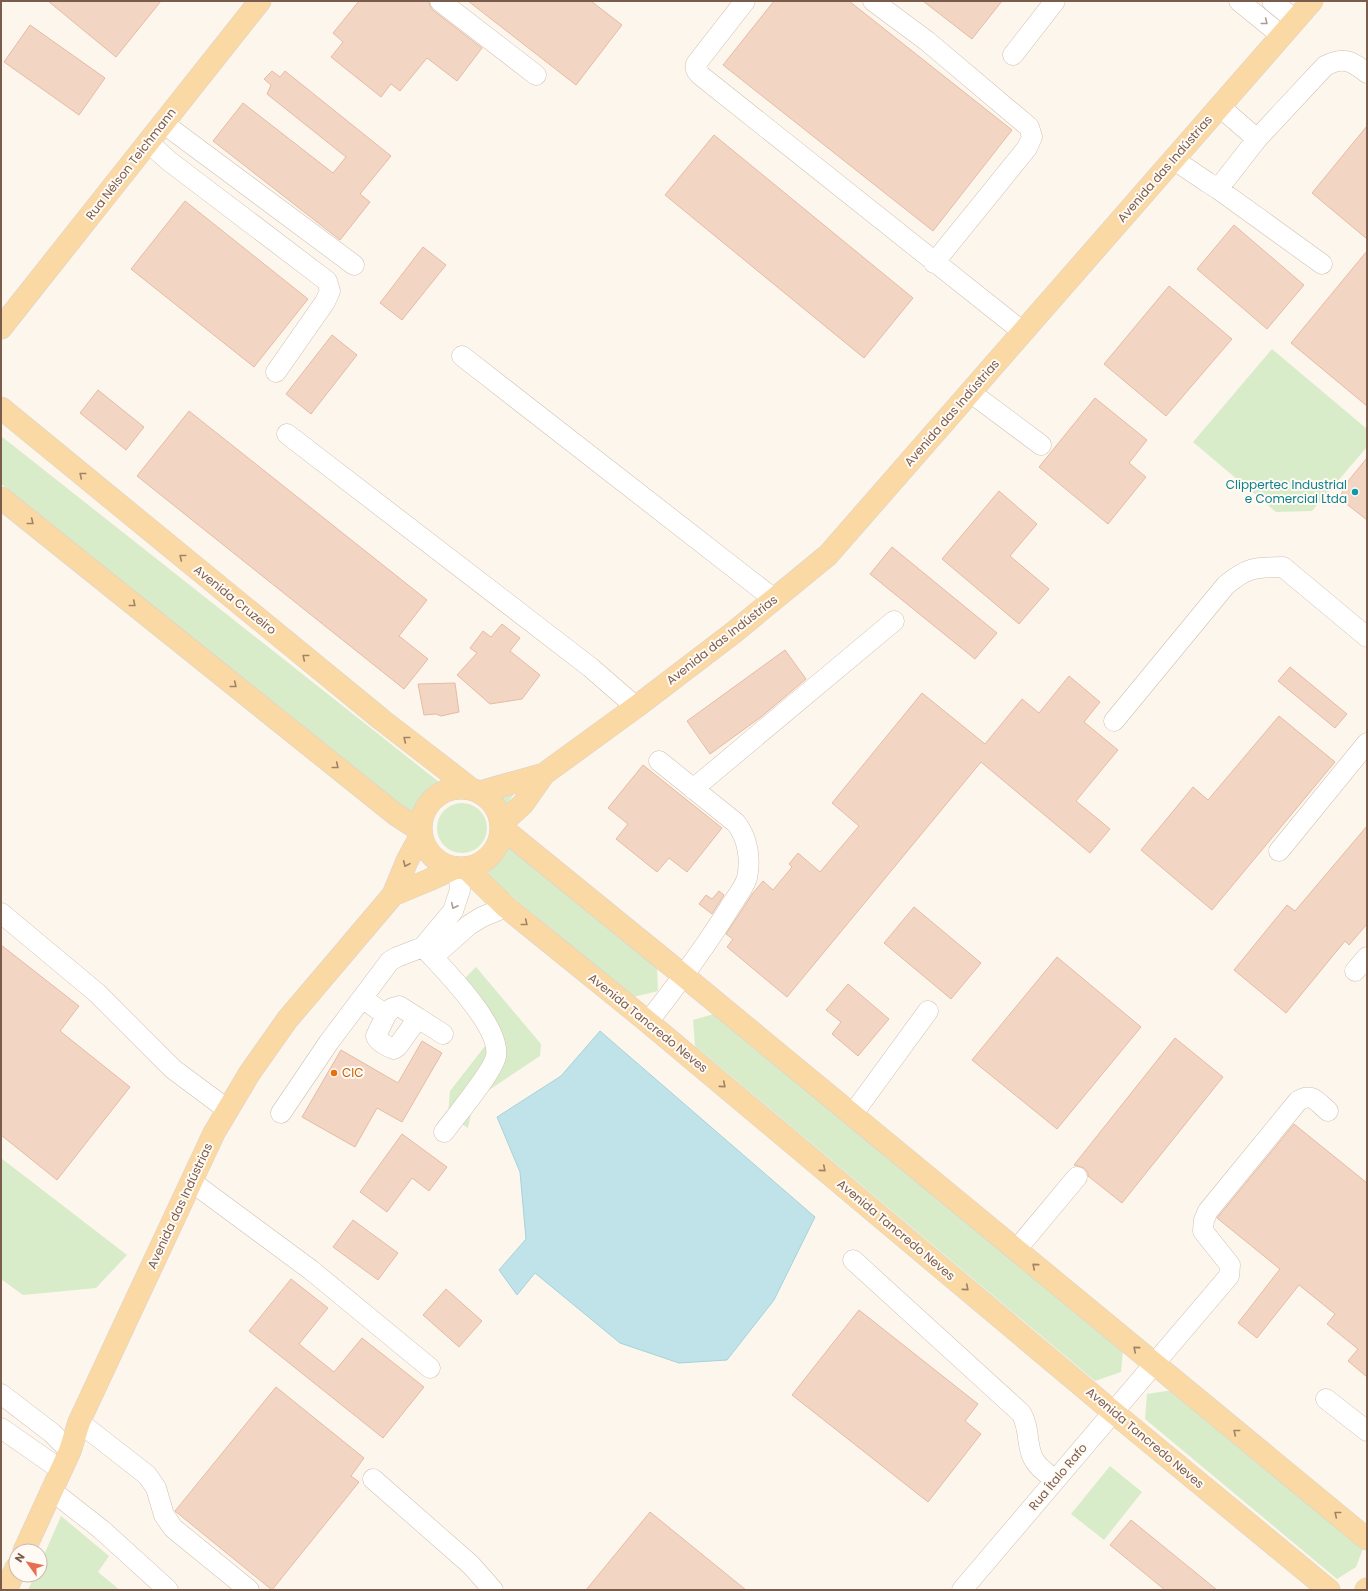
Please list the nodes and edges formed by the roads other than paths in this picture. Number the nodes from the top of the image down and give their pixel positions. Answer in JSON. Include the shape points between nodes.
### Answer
{"nodes":[{"id":1,"x":260,"y":1,"type":"edge"},
{"id":2,"x":440,"y":1,"type":"edge"},
{"id":3,"x":746,"y":1,"type":"edge"},
{"id":4,"x":873,"y":1,"type":"edge"},
{"id":5,"x":1055,"y":1,"type":"edge"},
{"id":6,"x":1272,"y":1,"type":"edge"},
{"id":7,"x":1312,"y":1,"type":"edge"},
{"id":8,"x":1247,"y":3,"type":"edge"},
{"id":9,"x":1288,"y":28,"type":"junction"},
{"id":10,"x":1013,"y":55,"type":"dead end"},
{"id":11,"x":1364,"y":66,"type":"edge"},
{"id":12,"x":536,"y":75,"type":"dead end"},
{"id":13,"x":1219,"y":106,"type":"junction"},
{"id":14,"x":163,"y":123,"type":"junction"},
{"id":15,"x":1257,"y":139,"type":"junction"},
{"id":16,"x":148,"y":142,"type":"junction"},
{"id":17,"x":1173,"y":159,"type":"junction"},
{"id":18,"x":1218,"y":189,"type":"junction"},
{"id":19,"x":934,"y":263,"type":"junction"},
{"id":20,"x":1322,"y":264,"type":"dead end"},
{"id":21,"x":354,"y":265,"type":"dead end"},
{"id":22,"x":1,"y":328,"type":"edge"},
{"id":23,"x":1023,"y":332,"type":"junction"},
{"id":24,"x":462,"y":356,"type":"dead end"},
{"id":25,"x":276,"y":372,"type":"dead end"},
{"id":26,"x":970,"y":392,"type":"junction"},
{"id":27,"x":1,"y":408,"type":"edge"},
{"id":28,"x":287,"y":434,"type":"dead end"},
{"id":29,"x":1041,"y":445,"type":"dead end"},
{"id":30,"x":1,"y":498,"type":"edge"},
{"id":31,"x":774,"y":599,"type":"junction"},
{"id":32,"x":894,"y":621,"type":"dead end"},
{"id":33,"x":1367,"y":637,"type":"edge"},
{"id":34,"x":636,"y":707,"type":"junction"},
{"id":35,"x":1114,"y":721,"type":"dead end"},
{"id":36,"x":1367,"y":743,"type":"edge"},
{"id":37,"x":659,"y":761,"type":"dead end"},
{"id":38,"x":544,"y":774,"type":"junction"},
{"id":39,"x":693,"y":789,"type":"junction"},
{"id":40,"x":475,"y":790,"type":"junction"},
{"id":41,"x":502,"y":826,"type":"junction"},
{"id":42,"x":421,"y":833,"type":"junction"},
{"id":43,"x":1279,"y":851,"type":"dead end"},
{"id":44,"x":460,"y":868,"type":"junction"},
{"id":45,"x":393,"y":895,"type":"junction"},
{"id":46,"x":506,"y":907,"type":"junction"},
{"id":47,"x":1,"y":913,"type":"edge"},
{"id":48,"x":428,"y":952,"type":"junction"},
{"id":49,"x":684,"y":976,"type":"junction"},
{"id":50,"x":362,"y":998,"type":"junction"},
{"id":51,"x":928,"y":1011,"type":"dead end"},
{"id":52,"x":386,"y":1015,"type":"junction"},
{"id":53,"x":418,"y":1018,"type":"junction"},
{"id":54,"x":648,"y":1022,"type":"junction"},
{"id":55,"x":443,"y":1034,"type":"dead end"},
{"id":56,"x":228,"y":1110,"type":"junction"},
{"id":57,"x":1328,"y":1111,"type":"dead end"},
{"id":58,"x":281,"y":1113,"type":"dead end"},
{"id":59,"x":852,"y":1115,"type":"junction"},
{"id":60,"x":444,"y":1132,"type":"dead end"},
{"id":61,"x":1077,"y":1177,"type":"dead end"},
{"id":62,"x":192,"y":1182,"type":"junction"},
{"id":63,"x":1016,"y":1250,"type":"junction"},
{"id":64,"x":853,"y":1260,"type":"dead end"},
{"id":65,"x":1153,"y":1364,"type":"junction"},
{"id":66,"x":430,"y":1368,"type":"dead end"},
{"id":67,"x":1,"y":1394,"type":"edge"},
{"id":68,"x":1326,"y":1399,"type":"dead end"},
{"id":69,"x":1112,"y":1412,"type":"junction"},
{"id":70,"x":27,"y":1414,"type":"junction"},
{"id":71,"x":79,"y":1422,"type":"junction"},
{"id":72,"x":1367,"y":1431,"type":"edge"},
{"id":73,"x":7,"y":1432,"type":"edge"},
{"id":74,"x":65,"y":1461,"type":"junction"},
{"id":75,"x":373,"y":1479,"type":"dead end"},
{"id":76,"x":1055,"y":1480,"type":"junction"},
{"id":77,"x":52,"y":1490,"type":"junction"},
{"id":78,"x":1367,"y":1539,"type":"edge"},
{"id":79,"x":28,"y":1543,"type":"edge"},
{"id":80,"x":168,"y":1590,"type":"edge"},
{"id":81,"x":249,"y":1590,"type":"edge"},
{"id":82,"x":493,"y":1590,"type":"edge"},
{"id":83,"x":962,"y":1590,"type":"edge"},
{"id":84,"x":1329,"y":1590,"type":"edge"}],
"edges":[{"from":1,"to":14,"type":"main road","name":"Rua Nélson Teichmann"},
{"from":2,"to":12,"type":"street"},
{"from":3,"to":19,"type":"street","via":[[696,64],[696,70]]},
{"from":4,"to":19,"type":"street","via":[[927,41],[1030,127],[1032,137],[1027,148]]},
{"from":5,"to":10,"type":"street"},
{"from":6,"to":9,"type":"street"},
{"from":7,"to":9,"type":"main road","name":"Avenida das Indústrias"},
{"from":8,"to":9,"type":"street","one_way":true},
{"from":9,"to":13,"type":"main road","name":"Avenida das Indústrias"},
{"from":11,"to":15,"type":"street","via":[[1335,60],[1325,66]]},
{"from":13,"to":15,"type":"street"},
{"from":13,"to":17,"type":"main road","name":"Avenida das Indústrias"},
{"from":14,"to":16,"type":"main road","name":"Rua Nélson Teichmann"},
{"from":14,"to":21,"type":"street"},
{"from":15,"to":18,"type":"street"},
{"from":16,"to":22,"type":"main road","name":"Rua Nélson Teichmann"},
{"from":16,"to":25,"type":"street","via":[[169,161],[327,281],[330,291],[325,302]]},
{"from":17,"to":18,"type":"street"},
{"from":17,"to":23,"type":"main road","name":"Avenida das Indústrias"},
{"from":18,"to":20,"type":"street"},
{"from":19,"to":23,"type":"street"},
{"from":23,"to":26,"type":"main road","name":"Avenida das Indústrias"},
{"from":24,"to":31,"type":"street"},
{"from":26,"to":29,"type":"street"},
{"from":26,"to":31,"type":"main road","name":"Avenida das Indústrias","via":[[828,555]]},
{"from":40,"to":27,"type":"main road","name":"Avenida Cruzeiro","one_way":true,"via":[[382,720]]},
{"from":28,"to":34,"type":"street","via":[[590,667]]},
{"from":30,"to":42,"type":"main road","one_way":true},
{"from":31,"to":34,"type":"main road","name":"Avenida das Indústrias"},
{"from":32,"to":39,"type":"street"},
{"from":33,"to":35,"type":"street","via":[[1283,567],[1252,568],[1226,585]]},
{"from":34,"to":38,"type":"main road","name":"Avenida das Indústrias"},
{"from":36,"to":43,"type":"street"},
{"from":37,"to":39,"type":"street"},
{"from":38,"to":40,"type":"main road"},
{"from":38,"to":41,"type":"main road","via":[[523,804]]},
{"from":39,"to":49,"type":"street","via":[[736,823],[741,830],[746,840],[748,868],[746,880]]},
{"from":40,"to":41,"type":"main road","via":[[496,807]]},
{"from":40,"to":42,"type":"main road","via":[[457,788],[444,791],[433,798],[425,809]]},
{"from":41,"to":44,"type":"main road","via":[[499,840],[487,859],[477,865]]},
{"from":41,"to":49,"type":"main road"},
{"from":42,"to":44,"type":"main road","via":[[425,847],[432,857],[443,864]]},
{"from":42,"to":45,"type":"main road","one_way":true},
{"from":44,"to":45,"type":"main road"},
{"from":44,"to":46,"type":"main road","name":"Avenida Tancredo Neves"},
{"from":44,"to":48,"type":"street","one_way":true,"via":[[460,890],[455,906]]},
{"from":45,"to":56,"type":"main road","name":"Avenida das Indústrias","via":[[287,1020],[249,1074]]},
{"from":46,"to":48,"type":"street","via":[[482,917]]},
{"from":46,"to":54,"type":"main road","name":"Avenida Tancredo Neves","one_way":true},
{"from":47,"to":56,"type":"street","via":[[96,993],[173,1069]]},
{"from":48,"to":50,"type":"street","via":[[396,957],[390,961]]},
{"from":48,"to":60,"type":"street","via":[[466,993],[491,1032],[495,1044],[496,1057],[490,1070]]},
{"from":49,"to":54,"type":"street"},
{"from":49,"to":59,"type":"main road"},
{"from":50,"to":52,"type":"street"},
{"from":50,"to":58,"type":"street","via":[[328,1042]]},
{"from":51,"to":59,"type":"street"},
{"from":52,"to":53,"type":"street","via":[[392,1008],[399,1006]]},
{"from":52,"to":53,"type":"street","via":[[376,1036],[394,1049]]},
{"from":53,"to":55,"type":"street"},
{"from":54,"to":69,"type":"main road","name":"Avenida Tancredo Neves","one_way":true},
{"from":56,"to":62,"type":"main road","name":"Avenida das Indústrias","via":[[214,1133]]},
{"from":57,"to":65,"type":"street","name":"Rua Ítalo Rafo","via":[[1311,1097],[1305,1096],[1298,1101],[1208,1211],[1203,1231],[1230,1265],[1229,1276]]},
{"from":59,"to":63,"type":"main road"},
{"from":61,"to":63,"type":"street"},
{"from":62,"to":66,"type":"street","via":[[311,1270]]},
{"from":62,"to":71,"type":"main road","name":"Avenida das Indústrias"},
{"from":65,"to":63,"type":"main road","one_way":true},
{"from":64,"to":76,"type":"street","via":[[1021,1413],[1026,1422],[1032,1456]]},
{"from":65,"to":69,"type":"street","name":"Rua Ítalo Rafo"},
{"from":78,"to":65,"type":"main road","one_way":true},
{"from":67,"to":70,"type":"street"},
{"from":68,"to":72,"type":"street"},
{"from":69,"to":76,"type":"street","name":"Rua Ítalo Rafo"},
{"from":69,"to":84,"type":"main road","name":"Avenida Tancredo Neves"},
{"from":70,"to":73,"type":"street"},
{"from":70,"to":74,"type":"street","via":[[52,1433]]},
{"from":71,"to":74,"type":"main road","name":"Avenida das Indústrias"},
{"from":71,"to":81,"type":"street","via":[[147,1475],[156,1488],[164,1515],[173,1528]]},
{"from":73,"to":74,"type":"street"},
{"from":74,"to":77,"type":"main road","name":"Avenida das Indústrias"},
{"from":75,"to":82,"type":"street","via":[[472,1565]]},
{"from":76,"to":83,"type":"street","name":"Rua Ítalo Rafo"},
{"from":77,"to":79,"type":"main road","name":"Avenida das Indústrias"},
{"from":77,"to":80,"type":"street","via":[[102,1530]]}]}
